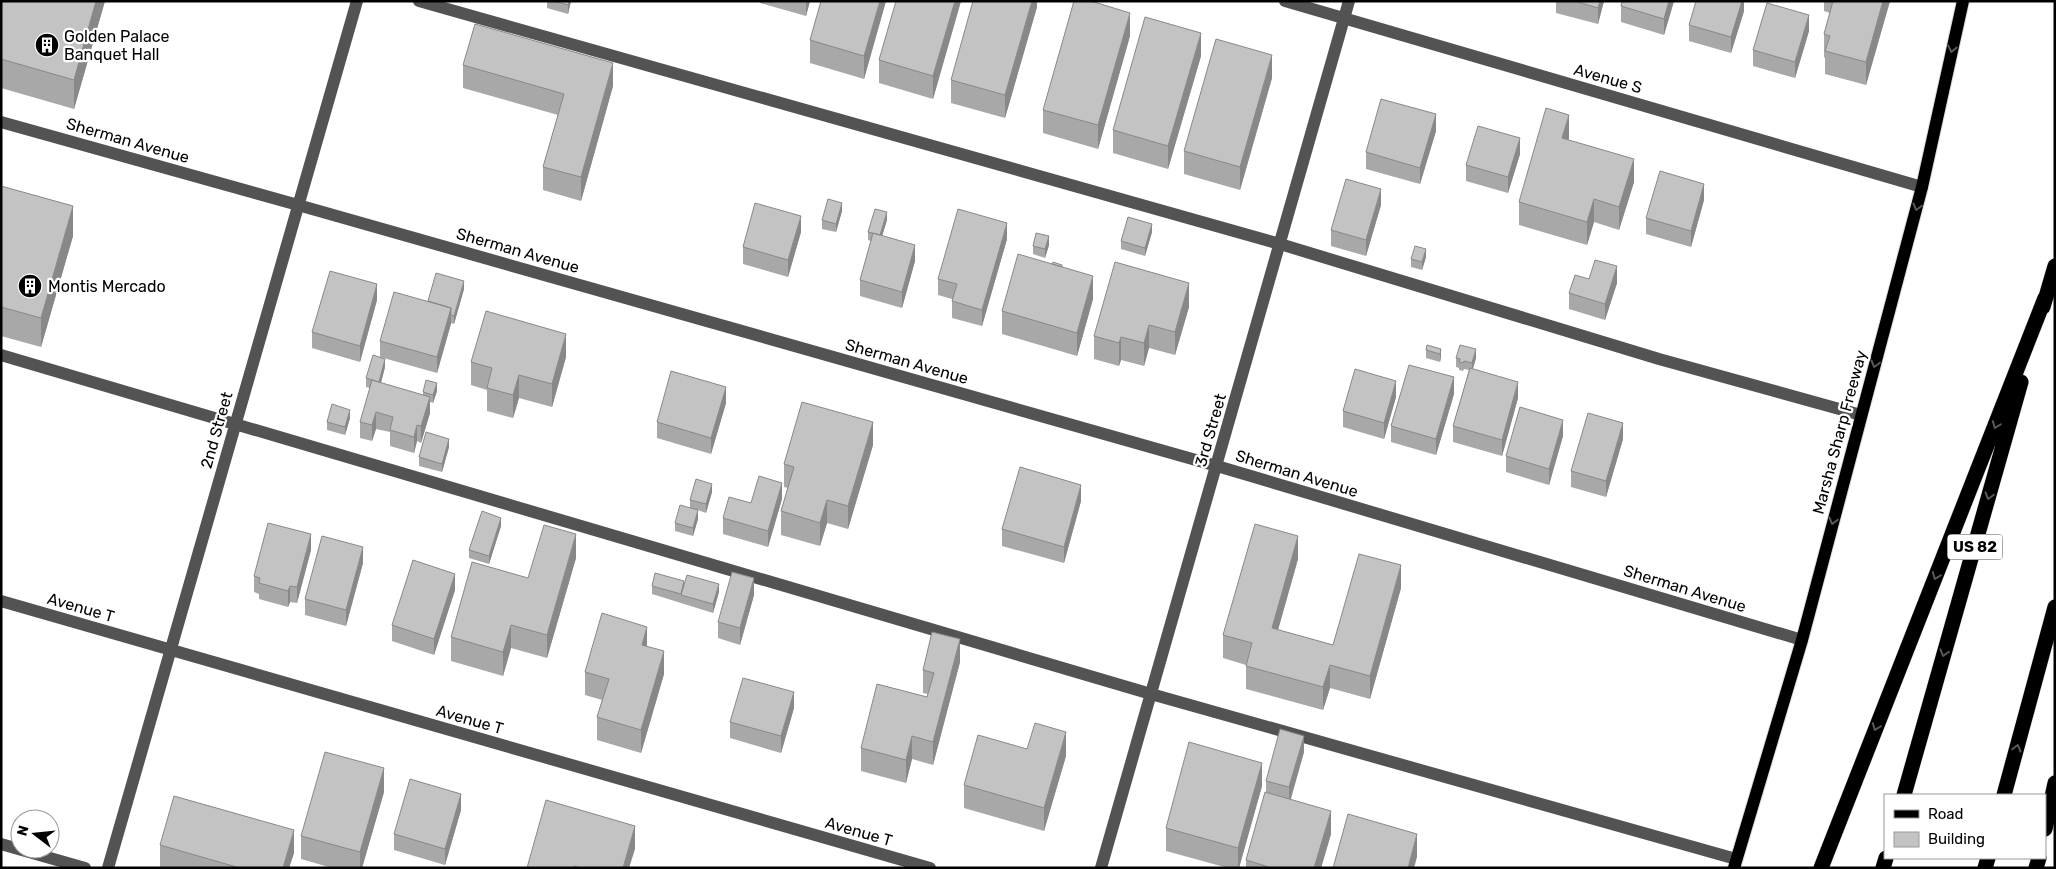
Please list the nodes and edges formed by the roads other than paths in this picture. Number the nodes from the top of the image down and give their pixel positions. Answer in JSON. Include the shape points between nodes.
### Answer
{"nodes":[{"id":1,"x":357,"y":1,"type":"edge"},
{"id":2,"x":418,"y":1,"type":"edge"},
{"id":3,"x":1285,"y":1,"type":"edge"},
{"id":4,"x":1349,"y":1,"type":"edge"},
{"id":5,"x":1963,"y":1,"type":"edge"},
{"id":6,"x":1344,"y":18,"type":"junction"},
{"id":7,"x":1,"y":122,"type":"edge"},
{"id":8,"x":1922,"y":187,"type":"junction"},
{"id":9,"x":298,"y":204,"type":"junction"},
{"id":10,"x":1280,"y":244,"type":"junction"},
{"id":11,"x":2055,"y":266,"type":"edge"},
{"id":12,"x":2046,"y":298,"type":"junction"},
{"id":13,"x":1,"y":355,"type":"edge"},
{"id":14,"x":1861,"y":415,"type":"junction"},
{"id":15,"x":235,"y":424,"type":"junction"},
{"id":16,"x":1217,"y":466,"type":"junction"},
{"id":17,"x":1,"y":601,"type":"edge"},
{"id":18,"x":2055,"y":607,"type":"edge"},
{"id":19,"x":1802,"y":640,"type":"junction"},
{"id":20,"x":170,"y":650,"type":"junction"},
{"id":21,"x":1151,"y":694,"type":"junction"},
{"id":22,"x":2055,"y":783,"type":"edge"},
{"id":23,"x":1904,"y":794,"type":"edge"},
{"id":24,"x":2004,"y":794,"type":"edge"},
{"id":25,"x":2046,"y":824,"type":"edge"},
{"id":26,"x":1,"y":844,"type":"edge"},
{"id":27,"x":1735,"y":863,"type":"edge"},
{"id":28,"x":85,"y":868,"type":"edge"},
{"id":29,"x":108,"y":868,"type":"edge"},
{"id":30,"x":930,"y":868,"type":"edge"},
{"id":31,"x":1101,"y":868,"type":"edge"},
{"id":32,"x":1821,"y":868,"type":"edge"}],
"edges":[{"from":1,"to":9,"type":"street","name":"2nd Street"},
{"from":2,"to":10,"type":"street"},
{"from":3,"to":6,"type":"street","name":"Avenue S"},
{"from":4,"to":6,"type":"street","name":"3rd Street"},
{"from":5,"to":8,"type":"main road","name":"Marsha Sharp Freeway","one_way":true},
{"from":6,"to":8,"type":"street","name":"Avenue S"},
{"from":6,"to":10,"type":"street","name":"3rd Street"},
{"from":7,"to":9,"type":"street","name":"Sherman Avenue"},
{"from":8,"to":14,"type":"main road","name":"Marsha Sharp Freeway","one_way":true},
{"from":9,"to":15,"type":"street","name":"2nd Street"},
{"from":9,"to":16,"type":"street","name":"Sherman Avenue"},
{"from":10,"to":14,"type":"street","via":[[1659,359]]},
{"from":10,"to":16,"type":"street","name":"3rd Street"},
{"from":11,"to":12,"type":"highway","number":"US 82"},
{"from":12,"to":23,"type":"highway","number":"US 82","one_way":true},
{"from":12,"to":32,"type":"highway","one_way":true},
{"from":13,"to":15,"type":"street"},
{"from":14,"to":19,"type":"main road","name":"Marsha Sharp Freeway","one_way":true},
{"from":15,"to":20,"type":"street","name":"2nd Street"},
{"from":15,"to":21,"type":"street"},
{"from":16,"to":19,"type":"street","name":"Sherman Avenue"},
{"from":16,"to":21,"type":"street","name":"3rd Street"},
{"from":17,"to":20,"type":"street","name":"Avenue T"},
{"from":24,"to":18,"type":"highway","one_way":true},
{"from":19,"to":27,"type":"main road","name":"Marsha Sharp Freeway"},
{"from":20,"to":29,"type":"street","name":"2nd Street"},
{"from":20,"to":30,"type":"street","name":"Avenue T"},
{"from":21,"to":27,"type":"street"},
{"from":21,"to":31,"type":"street","name":"3rd Street"},
{"from":22,"to":25,"type":"highway"},
{"from":26,"to":28,"type":"street"}]}
